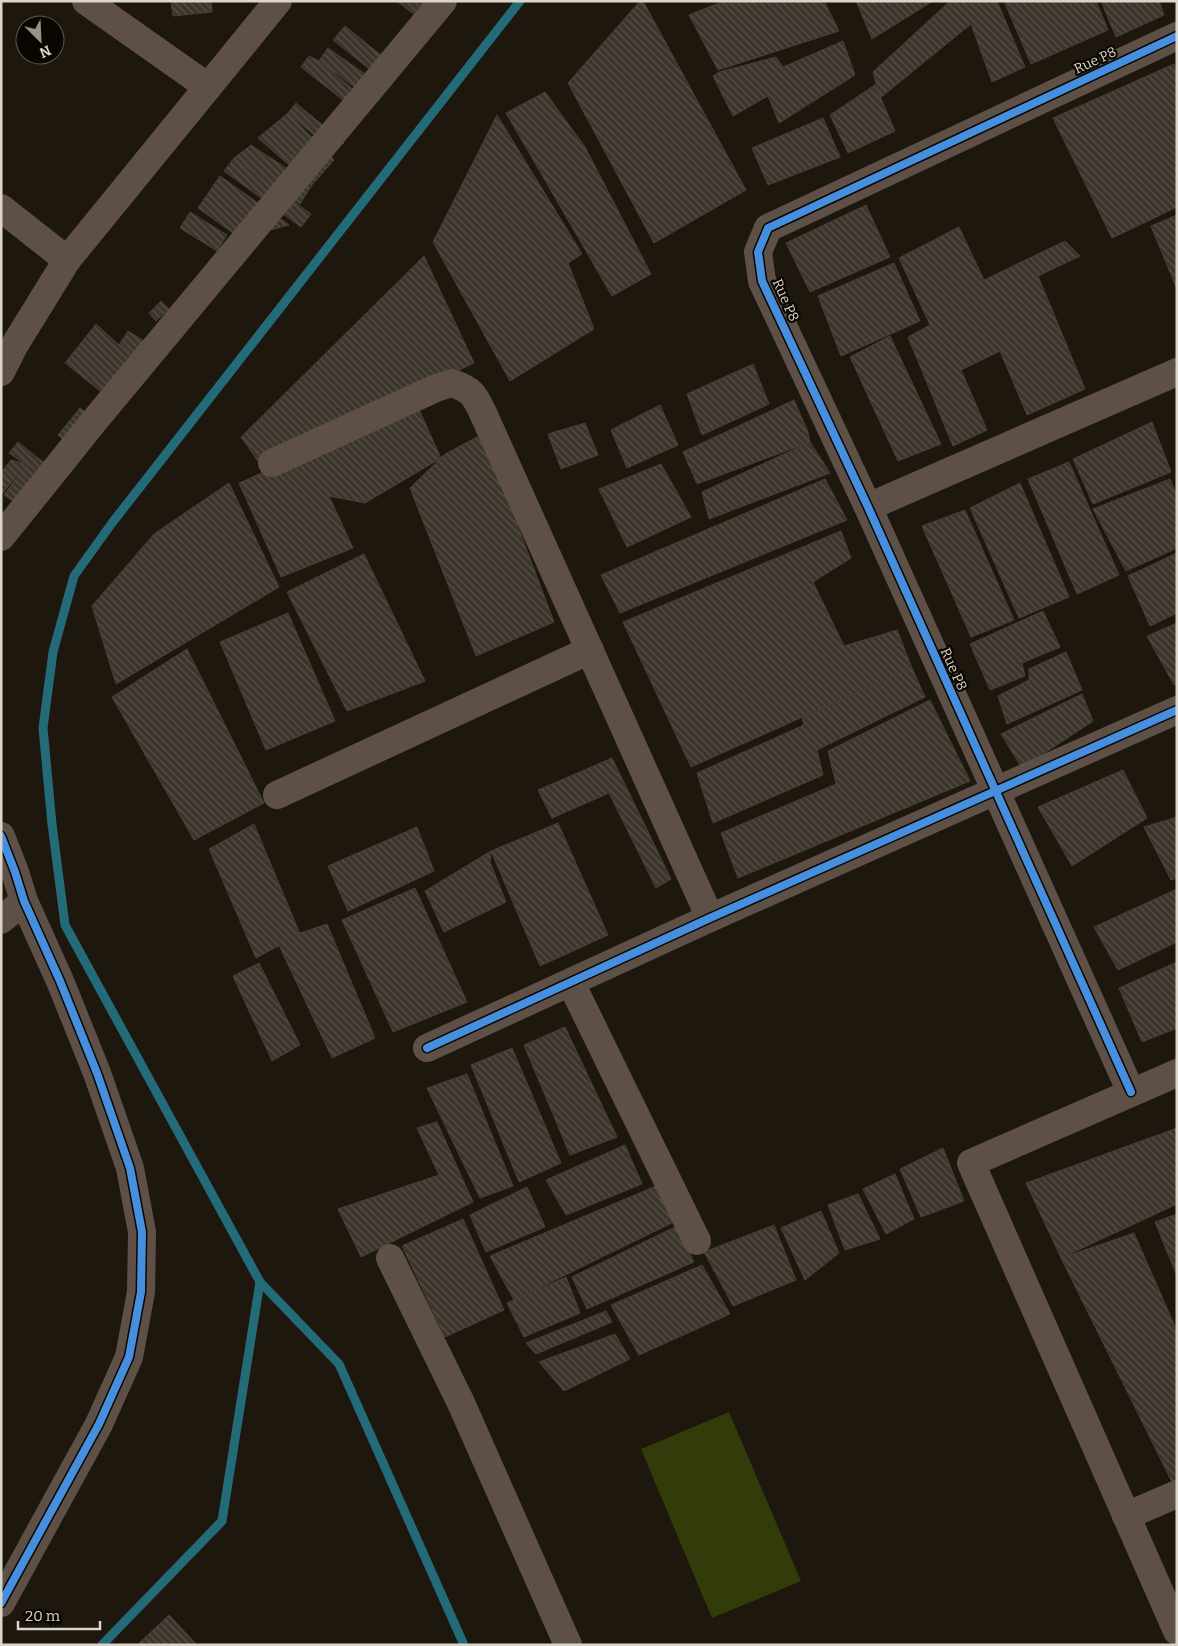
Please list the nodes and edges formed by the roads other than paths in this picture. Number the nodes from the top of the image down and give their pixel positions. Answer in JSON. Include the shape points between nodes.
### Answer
{"nodes":[{"id":1,"x":86,"y":1,"type":"edge"},
{"id":2,"x":278,"y":1,"type":"edge"},
{"id":3,"x":443,"y":1,"type":"edge"},
{"id":4,"x":1177,"y":36,"type":"edge"},
{"id":5,"x":208,"y":88,"type":"junction"},
{"id":6,"x":1,"y":208,"type":"edge"},
{"id":7,"x":67,"y":260,"type":"junction"},
{"id":8,"x":1,"y":372,"type":"edge"},
{"id":9,"x":1177,"y":372,"type":"edge"},
{"id":10,"x":272,"y":463,"type":"dead end"},
{"id":11,"x":868,"y":508,"type":"junction"},
{"id":12,"x":1,"y":537,"type":"edge"},
{"id":13,"x":590,"y":650,"type":"junction"},
{"id":14,"x":1177,"y":710,"type":"edge"},
{"id":15,"x":995,"y":792,"type":"junction"},
{"id":16,"x":277,"y":795,"type":"dead end"},
{"id":17,"x":1,"y":836,"type":"edge"},
{"id":18,"x":24,"y":901,"type":"junction"},
{"id":19,"x":710,"y":918,"type":"junction"},
{"id":20,"x":1,"y":920,"type":"edge"},
{"id":21,"x":571,"y":983,"type":"junction"},
{"id":22,"x":427,"y":1048,"type":"dead end"},
{"id":23,"x":1177,"y":1073,"type":"edge"},
{"id":24,"x":1131,"y":1092,"type":"junction"},
{"id":25,"x":697,"y":1241,"type":"dead end"},
{"id":26,"x":390,"y":1258,"type":"dead end"},
{"id":27,"x":1177,"y":1494,"type":"edge"},
{"id":28,"x":1126,"y":1516,"type":"junction"},
{"id":29,"x":1,"y":1603,"type":"edge"},
{"id":30,"x":1177,"y":1631,"type":"edge"},
{"id":31,"x":568,"y":1645,"type":"edge"}],
"edges":[{"from":1,"to":5,"type":"street"},
{"from":2,"to":5,"type":"street"},
{"from":3,"to":12,"type":"street"},
{"from":4,"to":11,"type":"street","name":"Rue P8","via":[[768,228],[758,252],[762,281]]},
{"from":5,"to":7,"type":"street"},
{"from":6,"to":7,"type":"street"},
{"from":7,"to":8,"type":"street"},
{"from":9,"to":11,"type":"street"},
{"from":10,"to":13,"type":"street","via":[[436,388],[452,383],[467,388],[477,400]]},
{"from":11,"to":15,"type":"street","name":"Rue P8"},
{"from":13,"to":16,"type":"street"},
{"from":13,"to":19,"type":"street"},
{"from":14,"to":15,"type":"street"},
{"from":15,"to":19,"type":"street"},
{"from":15,"to":24,"type":"street","name":"Rue P8"},
{"from":17,"to":18,"type":"street"},
{"from":18,"to":20,"type":"street"},
{"from":18,"to":29,"type":"street","via":[[97,1073],[130,1168],[142,1232],[141,1292],[129,1357],[122,1374],[99,1424]]},
{"from":19,"to":21,"type":"street"},
{"from":21,"to":22,"type":"street"},
{"from":21,"to":25,"type":"street"},
{"from":23,"to":24,"type":"street"},
{"from":24,"to":28,"type":"street","via":[[971,1163]]},
{"from":26,"to":31,"type":"street","via":[[461,1403]]},
{"from":27,"to":28,"type":"street"},
{"from":28,"to":30,"type":"street"}]}
